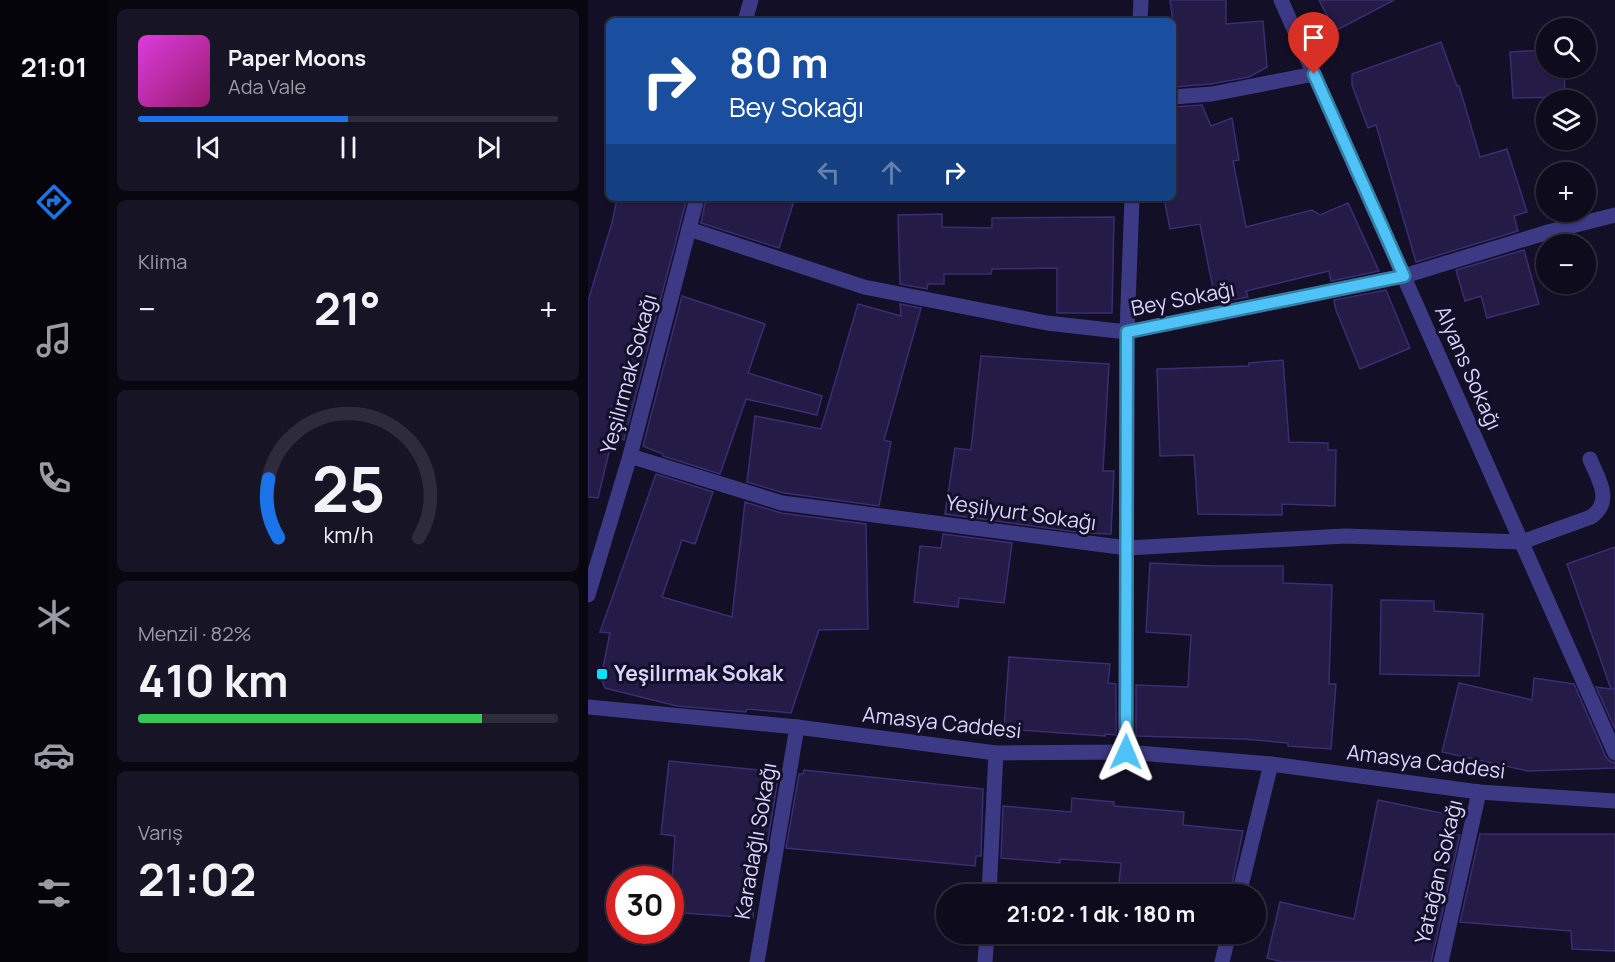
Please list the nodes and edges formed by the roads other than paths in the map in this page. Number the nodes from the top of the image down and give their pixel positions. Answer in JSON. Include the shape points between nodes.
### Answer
{"nodes":[{"id":1,"x":751,"y":0,"type":"edge"},
{"id":2,"x":1141,"y":0,"type":"edge"},
{"id":3,"x":1281,"y":0,"type":"edge"},
{"id":4,"x":746,"y":18,"type":"edge"},
{"id":5,"x":1140,"y":18,"type":"edge"},
{"id":6,"x":1314,"y":74,"type":"junction"},
{"id":7,"x":1176,"y":97,"type":"edge"},
{"id":8,"x":696,"y":201,"type":"edge"},
{"id":9,"x":1132,"y":201,"type":"edge"},
{"id":10,"x":1615,"y":215,"type":"edge"},
{"id":11,"x":689,"y":229,"type":"junction"},
{"id":12,"x":1404,"y":276,"type":"junction"},
{"id":13,"x":1127,"y":332,"type":"junction"},
{"id":14,"x":630,"y":456,"type":"junction"},
{"id":15,"x":1590,"y":459,"type":"dead end"},
{"id":16,"x":1522,"y":542,"type":"junction"},
{"id":17,"x":1127,"y":548,"type":"junction"},
{"id":18,"x":588,"y":595,"type":"edge"},
{"id":19,"x":588,"y":707,"type":"edge"},
{"id":20,"x":797,"y":727,"type":"junction"},
{"id":21,"x":1126,"y":752,"type":"junction"},
{"id":22,"x":996,"y":753,"type":"junction"},
{"id":23,"x":1615,"y":753,"type":"edge"},
{"id":24,"x":1271,"y":764,"type":"junction"},
{"id":25,"x":1479,"y":792,"type":"junction"},
{"id":26,"x":1615,"y":801,"type":"edge"},
{"id":27,"x":989,"y":884,"type":"edge"},
{"id":28,"x":1241,"y":884,"type":"edge"},
{"id":29,"x":986,"y":944,"type":"edge"},
{"id":30,"x":1226,"y":944,"type":"edge"},
{"id":31,"x":757,"y":962,"type":"edge"},
{"id":32,"x":985,"y":962,"type":"edge"},
{"id":33,"x":1222,"y":962,"type":"edge"},
{"id":34,"x":1441,"y":962,"type":"edge"}],
"edges":[{"from":1,"to":4,"type":"street"},
{"from":2,"to":5,"type":"street"},
{"from":3,"to":6,"type":"street","name":"Alyans Sokağı"},
{"from":6,"to":7,"type":"street","via":[[1212,94]]},
{"from":6,"to":12,"type":"street","name":"Alyans Sokağı"},
{"from":8,"to":11,"type":"street","name":"Yeşilırmak Sokağı"},
{"from":9,"to":13,"type":"street"},
{"from":10,"to":12,"type":"street","name":"Bey Sokağı"},
{"from":11,"to":13,"type":"street","name":"Bey Sokağı","via":[[864,286],[1047,323]]},
{"from":11,"to":14,"type":"street","name":"Yeşilırmak Sokağı"},
{"from":12,"to":13,"type":"street","name":"Bey Sokağı"},
{"from":12,"to":16,"type":"street","name":"Alyans Sokağı"},
{"from":13,"to":17,"type":"street"},
{"from":14,"to":17,"type":"street","name":"Yeşilyurt Sokağı","via":[[782,503]]},
{"from":14,"to":18,"type":"street","name":"Yeşilırmak Sokağı"},
{"from":15,"to":16,"type":"street","via":[[1604,494],[1597,512]]},
{"from":16,"to":17,"type":"street","name":"Yeşilyurt Sokağı","via":[[1345,536]]},
{"from":16,"to":23,"type":"street","name":"Alyans Sokağı"},
{"from":17,"to":21,"type":"street"},
{"from":19,"to":20,"type":"street","name":"Amasya Caddesi"},
{"from":20,"to":22,"type":"street","name":"Amasya Caddesi"},
{"from":20,"to":31,"type":"street","name":"Karadağlı Sokağı"},
{"from":21,"to":22,"type":"street","name":"Amasya Caddesi"},
{"from":21,"to":24,"type":"street","name":"Amasya Caddesi"},
{"from":22,"to":27,"type":"street"},
{"from":24,"to":25,"type":"street","name":"Amasya Caddesi"},
{"from":24,"to":28,"type":"street"},
{"from":25,"to":26,"type":"street","name":"Amasya Caddesi"},
{"from":25,"to":34,"type":"street","name":"Yatağan Sokağı"},
{"from":29,"to":32,"type":"street"},
{"from":30,"to":33,"type":"street"}]}
